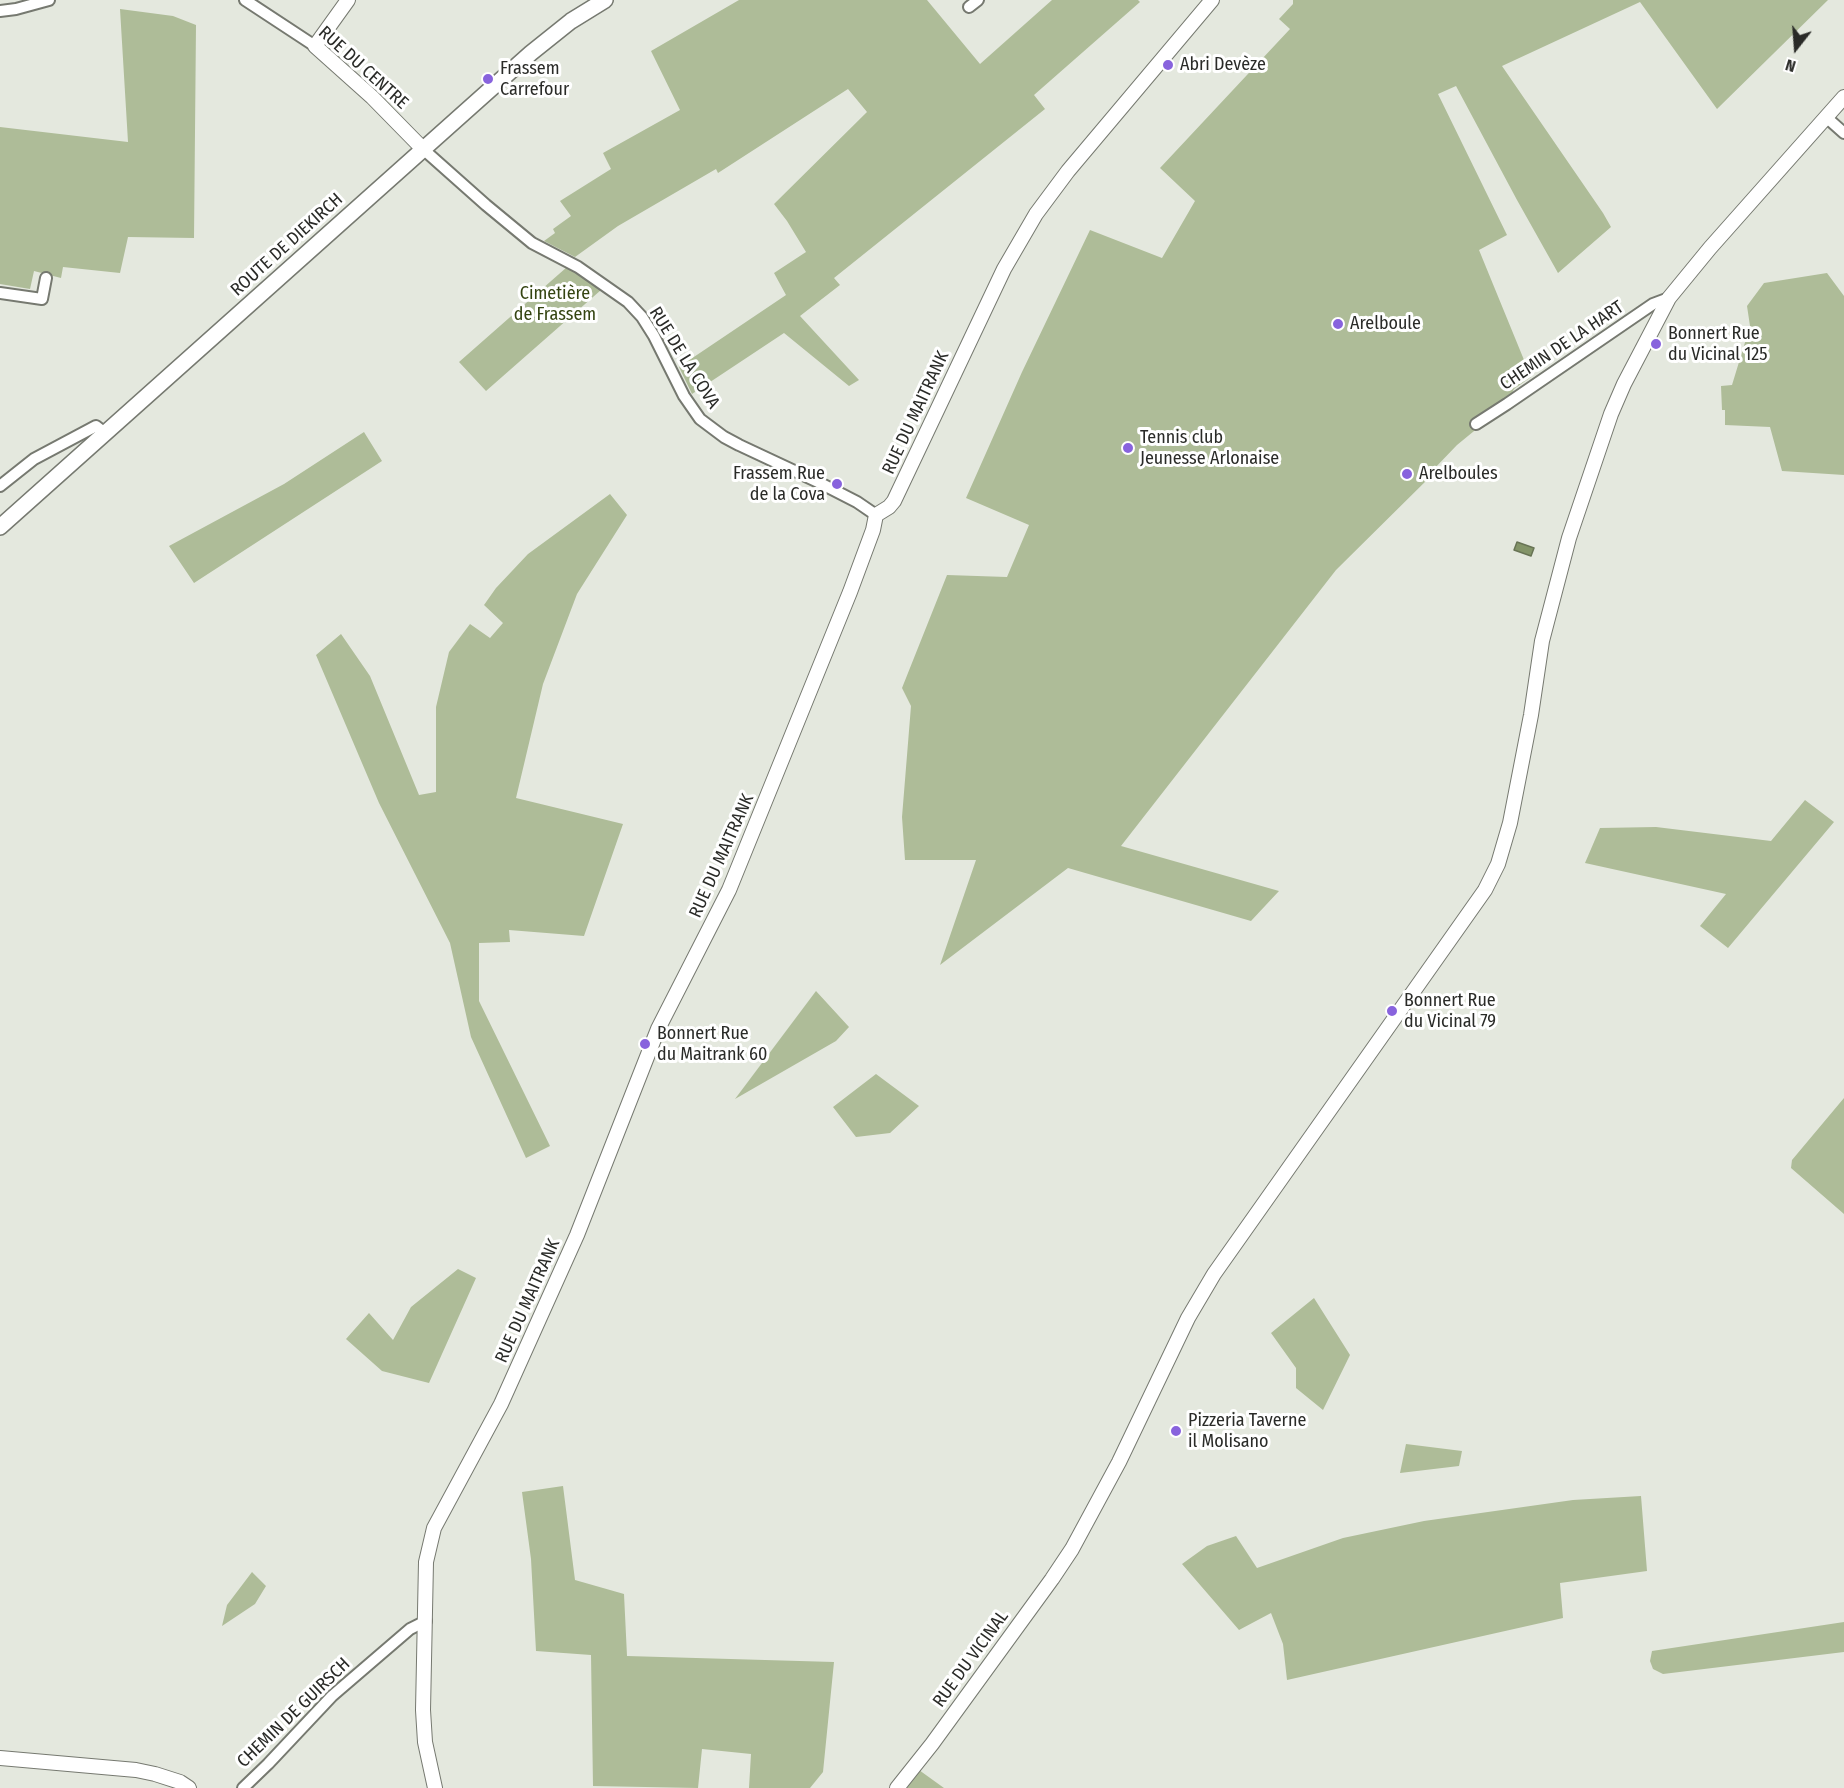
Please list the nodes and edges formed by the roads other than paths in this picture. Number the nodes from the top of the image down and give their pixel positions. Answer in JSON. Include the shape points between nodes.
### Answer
{"nodes":[{"id":1,"x":49,"y":0,"type":"edge"},
{"id":2,"x":245,"y":0,"type":"edge"},
{"id":3,"x":348,"y":0,"type":"edge"},
{"id":4,"x":605,"y":0,"type":"edge"},
{"id":5,"x":1212,"y":0,"type":"edge"},
{"id":6,"x":0,"y":11,"type":"edge"},
{"id":7,"x":315,"y":46,"type":"junction"},
{"id":8,"x":1844,"y":98,"type":"edge"},
{"id":9,"x":1826,"y":117,"type":"junction"},
{"id":10,"x":1844,"y":133,"type":"edge"},
{"id":11,"x":423,"y":149,"type":"junction"},
{"id":12,"x":46,"y":278,"type":"dead end"},
{"id":13,"x":0,"y":293,"type":"edge"},
{"id":14,"x":1669,"y":298,"type":"junction"},
{"id":15,"x":1476,"y":424,"type":"dead end"},
{"id":16,"x":105,"y":433,"type":"junction"},
{"id":17,"x":0,"y":486,"type":"edge"},
{"id":18,"x":876,"y":516,"type":"junction"},
{"id":19,"x":0,"y":527,"type":"edge"},
{"id":20,"x":426,"y":1621,"type":"junction"},
{"id":21,"x":0,"y":1758,"type":"edge"},
{"id":22,"x":189,"y":1788,"type":"edge"},
{"id":23,"x":243,"y":1788,"type":"edge"},
{"id":24,"x":435,"y":1788,"type":"edge"},
{"id":25,"x":897,"y":1788,"type":"edge"}],
"edges":[{"from":1,"to":6,"type":"street"},
{"from":2,"to":7,"type":"street","name":"RUE DU CENTRE"},
{"from":3,"to":7,"type":"street"},
{"from":4,"to":11,"type":"main road","name":"ROUTE DE DIEKIRCH","via":[[531,53]]},
{"from":5,"to":18,"type":"street","name":"RUE DU MAITRANK","via":[[1036,213],[1004,269],[894,501]]},
{"from":7,"to":11,"type":"street","name":"RUE DU CENTRE"},
{"from":8,"to":9,"type":"street","name":"RUE DU VICINAL"},
{"from":9,"to":10,"type":"street"},
{"from":9,"to":14,"type":"street","name":"RUE DU VICINAL"},
{"from":11,"to":16,"type":"main road","name":"ROUTE DE DIEKIRCH"},
{"from":11,"to":18,"type":"street","name":"RUE DE LA COVA","via":[[532,243],[578,267],[628,302],[642,316],[700,419],[724,437],[857,502]]},
{"from":12,"to":13,"type":"street","via":[[42,299]]},
{"from":14,"to":15,"type":"street","name":"CHEMIN DE LA HART","via":[[1653,304]]},
{"from":14,"to":25,"type":"street","name":"RUE DU VICINAL","via":[[1611,414],[1569,538],[1542,641],[1510,823],[1492,877],[1214,1274],[1188,1317],[1119,1462],[1072,1549]]},
{"from":16,"to":17,"type":"street","via":[[96,426],[34,459]]},
{"from":16,"to":19,"type":"main road","name":"ROUTE DE DIEKIRCH"},
{"from":18,"to":20,"type":"street","name":"RUE DU MAITRANK","via":[[850,592],[729,890],[658,1029],[577,1234],[501,1404],[434,1528],[426,1562]]},
{"from":20,"to":23,"type":"street","name":"CHEMIN DE GUIRSCH","via":[[411,1629],[332,1696]]},
{"from":20,"to":24,"type":"street","name":"RUE DU MAITRANK","via":[[424,1726]]},
{"from":21,"to":22,"type":"street","via":[[136,1770]]}]}
